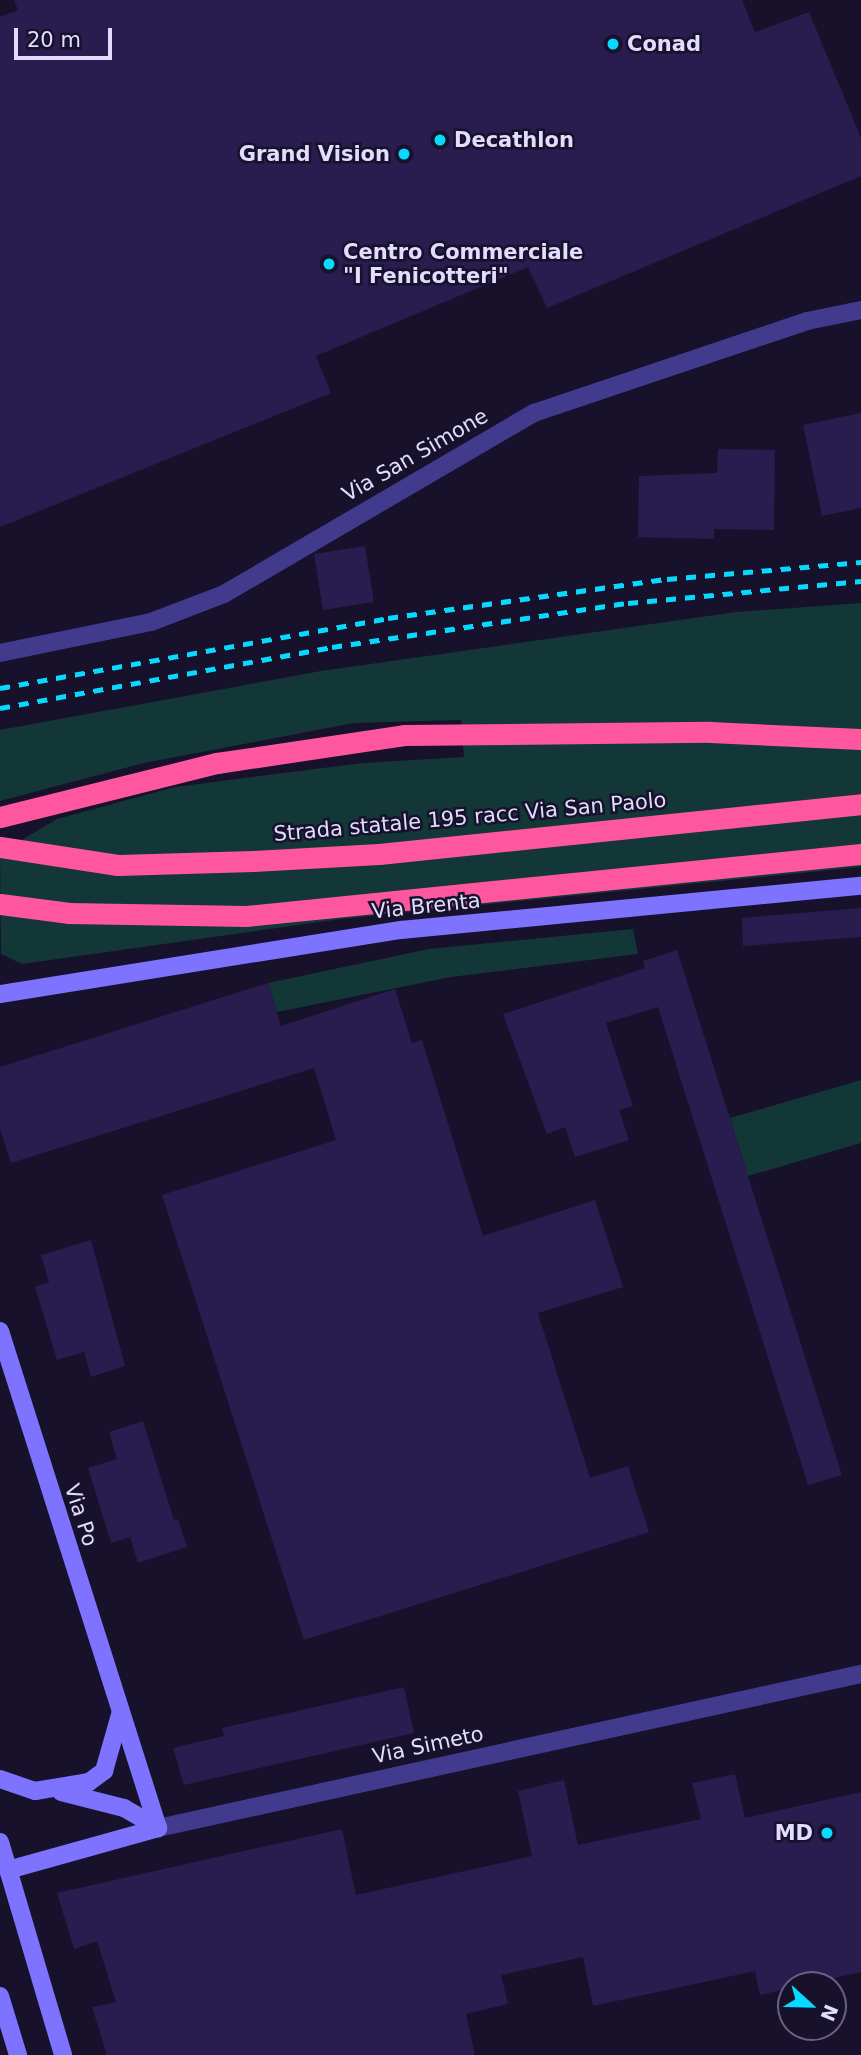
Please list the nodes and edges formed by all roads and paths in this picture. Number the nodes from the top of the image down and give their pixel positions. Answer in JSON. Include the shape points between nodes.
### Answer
{"nodes":[{"id":1,"x":861,"y":310,"type":"edge"},
{"id":2,"x":0,"y":653,"type":"edge"},
{"id":3,"x":861,"y":739,"type":"edge"},
{"id":4,"x":861,"y":804,"type":"edge"},
{"id":5,"x":0,"y":817,"type":"edge"},
{"id":6,"x":0,"y":847,"type":"edge"},
{"id":7,"x":861,"y":854,"type":"edge"},
{"id":8,"x":861,"y":886,"type":"edge"},
{"id":9,"x":0,"y":904,"type":"edge"},
{"id":10,"x":0,"y":995,"type":"edge"},
{"id":11,"x":0,"y":1331,"type":"edge"},
{"id":12,"x":861,"y":1674,"type":"edge"},
{"id":13,"x":121,"y":1712,"type":"junction"},
{"id":14,"x":0,"y":1779,"type":"edge"},
{"id":15,"x":53,"y":1790,"type":"junction"},
{"id":16,"x":158,"y":1828,"type":"junction"},
{"id":17,"x":0,"y":1842,"type":"edge"},
{"id":18,"x":8,"y":1870,"type":"junction"},
{"id":19,"x":0,"y":1997,"type":"edge"},
{"id":20,"x":18,"y":2055,"type":"edge"},
{"id":21,"x":63,"y":2055,"type":"edge"}],
"edges":[{"from":1,"to":2,"type":"street","name":"Via San Simone","via":[[794,326],[534,413],[224,594],[151,622]]},
{"from":3,"to":5,"type":"highway","via":[[710,732],[404,736],[217,763]]},
{"from":4,"to":6,"type":"highway","name":"Strada statale 195 racc Via San Paolo","via":[[379,854],[253,861],[118,865]]},
{"from":7,"to":9,"type":"highway","via":[[246,916],[69,912]]},
{"from":8,"to":10,"type":"street","name":"Via Brenta","via":[[401,930]]},
{"from":11,"to":13,"type":"street","name":"Via Po"},
{"from":12,"to":16,"type":"street","name":"Via Simeto"},
{"from":13,"to":15,"type":"street","name":"Via Po","via":[[116,1742],[104,1771],[89,1782]]},
{"from":13,"to":16,"type":"street","name":"Via Po"},
{"from":14,"to":15,"type":"street","name":"Via Po","via":[[22,1789]]},
{"from":15,"to":16,"type":"street","via":[[124,1808]]},
{"from":16,"to":18,"type":"street","name":"Via Simeto"},
{"from":17,"to":18,"type":"street"},
{"from":18,"to":21,"type":"street"},
{"from":19,"to":20,"type":"street"}]}
